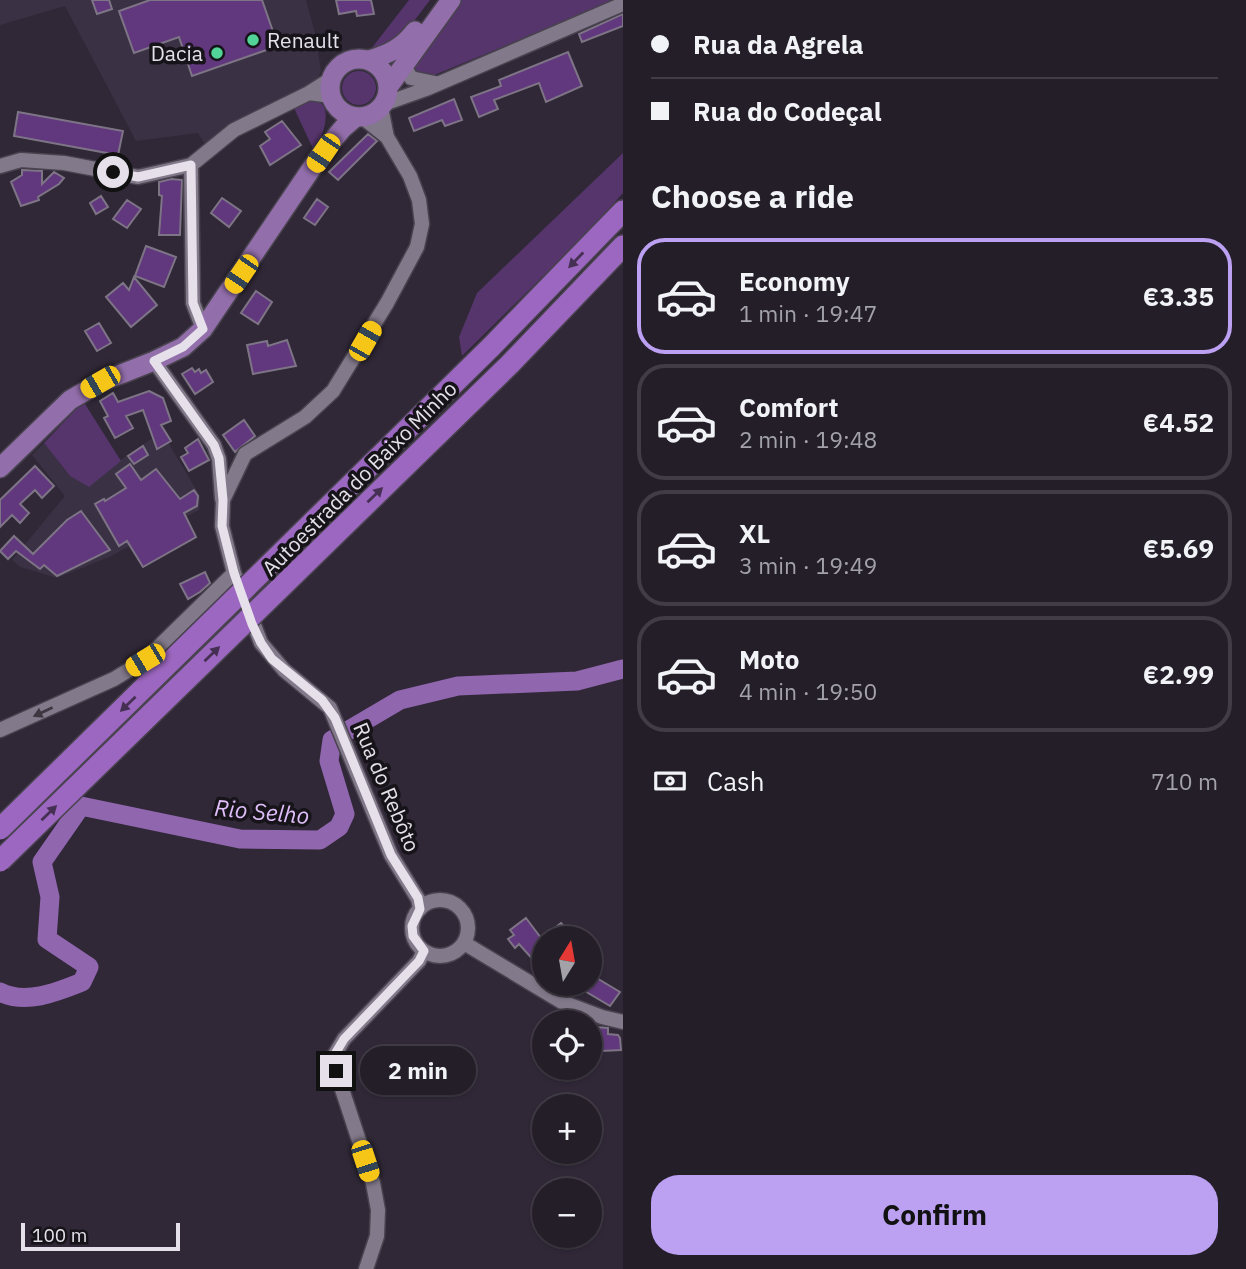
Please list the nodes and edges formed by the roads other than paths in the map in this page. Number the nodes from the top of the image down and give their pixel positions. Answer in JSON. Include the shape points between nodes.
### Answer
{"nodes":[{"id":1,"x":439,"y":0,"type":"edge"},
{"id":2,"x":451,"y":0,"type":"edge"},
{"id":3,"x":623,"y":4,"type":"edge"},
{"id":4,"x":369,"y":60,"type":"junction"},
{"id":5,"x":403,"y":64,"type":"junction"},
{"id":6,"x":435,"y":83,"type":"junction"},
{"id":7,"x":333,"y":94,"type":"junction"},
{"id":8,"x":385,"y":99,"type":"junction"},
{"id":9,"x":359,"y":117,"type":"junction"},
{"id":10,"x":387,"y":137,"type":"junction"},
{"id":11,"x":323,"y":153,"type":"junction"},
{"id":12,"x":191,"y":165,"type":"junction"},
{"id":13,"x":0,"y":166,"type":"edge"},
{"id":14,"x":623,"y":211,"type":"edge"},
{"id":15,"x":623,"y":246,"type":"edge"},
{"id":16,"x":203,"y":329,"type":"junction"},
{"id":17,"x":154,"y":361,"type":"junction"},
{"id":18,"x":0,"y":468,"type":"edge"},
{"id":19,"x":223,"y":500,"type":"junction"},
{"id":20,"x":234,"y":573,"type":"junction"},
{"id":21,"x":0,"y":730,"type":"edge"},
{"id":22,"x":0,"y":829,"type":"edge"},
{"id":23,"x":0,"y":861,"type":"edge"},
{"id":24,"x":420,"y":909,"type":"junction"},
{"id":25,"x":464,"y":943,"type":"junction"},
{"id":26,"x":424,"y":951,"type":"junction"},
{"id":27,"x":623,"y":1023,"type":"edge"},
{"id":28,"x":366,"y":1269,"type":"edge"}],
"edges":[{"from":1,"to":4,"type":"main road","via":[[400,48]]},
{"from":2,"to":5,"type":"main road"},
{"from":3,"to":6,"type":"street"},
{"from":4,"to":7,"type":"main road","via":[[359,58],[338,66]]},
{"from":4,"to":8,"type":"main road","via":[[384,71]]},
{"from":5,"to":6,"type":"street","via":[[411,78]]},
{"from":5,"to":8,"type":"main road"},
{"from":6,"to":8,"type":"street","via":[[400,99]]},
{"from":7,"to":9,"type":"main road","via":[[345,114]]},
{"from":7,"to":11,"type":"main road"},
{"from":7,"to":12,"type":"street","via":[[309,93],[234,130]]},
{"from":8,"to":9,"type":"main road","via":[[374,114]]},
{"from":8,"to":10,"type":"street"},
{"from":9,"to":10,"type":"street"},
{"from":9,"to":11,"type":"main road","via":[[343,128]]},
{"from":10,"to":19,"type":"street","via":[[419,201],[422,224],[417,247],[333,391],[305,417],[245,454]]},
{"from":11,"to":16,"type":"main road"},
{"from":12,"to":13,"type":"street","via":[[138,177],[64,163],[21,160]]},
{"from":12,"to":16,"type":"street","via":[[193,303]]},
{"from":14,"to":22,"type":"highway","name":"Autoestrada do Baixo Minho","one_way":true,"bridge":true,"via":[[491,348]]},
{"from":23,"to":15,"type":"highway","name":"Autoestrada do Baixo Minho","one_way":true,"bridge":true,"via":[[510,364]]},
{"from":16,"to":17,"type":"main road","via":[[183,347]]},
{"from":17,"to":18,"type":"main road","via":[[69,400]]},
{"from":17,"to":19,"type":"street","name":"Rua do Rebôto","via":[[214,445]]},
{"from":19,"to":20,"type":"street","name":"Rua do Rebôto","via":[[222,526]]},
{"from":20,"to":21,"type":"street","one_way":true,"via":[[145,660],[114,679]]},
{"from":20,"to":24,"type":"street","name":"Rua do Rebôto","via":[[261,643],[272,659],[322,700],[335,718],[391,855]]},
{"from":24,"to":25,"type":"street","via":[[442,900],[457,906],[467,919]]},
{"from":24,"to":26,"type":"street","via":[[412,926]]},
{"from":25,"to":26,"type":"street","via":[[442,956]]},
{"from":25,"to":27,"type":"street","via":[[562,1002]]},
{"from":26,"to":28,"type":"street","via":[[335,1054],[336,1071],[378,1210],[377,1236]]}]}
